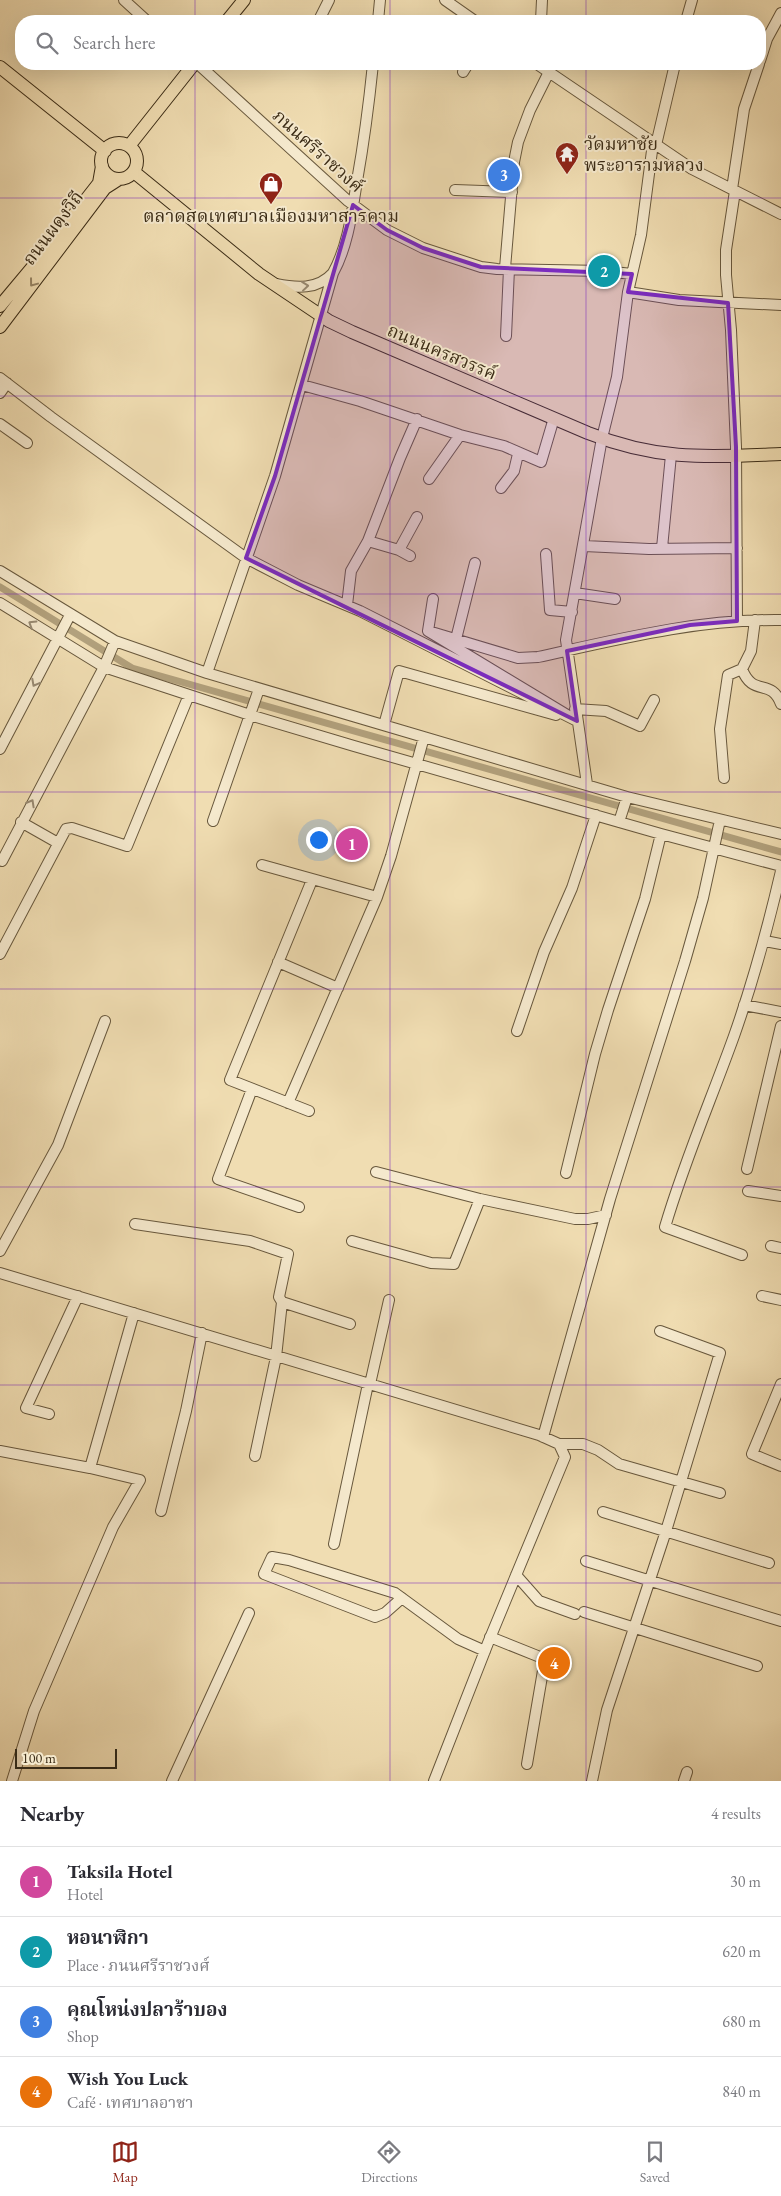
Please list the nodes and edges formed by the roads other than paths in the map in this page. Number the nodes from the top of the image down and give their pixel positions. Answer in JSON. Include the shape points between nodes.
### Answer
{"nodes":[{"id":1,"x":124,"y":0,"type":"edge"},
{"id":2,"x":244,"y":0,"type":"edge"},
{"id":3,"x":329,"y":0,"type":"edge"},
{"id":4,"x":380,"y":0,"type":"edge"},
{"id":5,"x":444,"y":0,"type":"edge"},
{"id":6,"x":542,"y":0,"type":"edge"},
{"id":7,"x":692,"y":0,"type":"edge"},
{"id":8,"x":781,"y":13,"type":"edge"},
{"id":9,"x":140,"y":15,"type":"edge"},
{"id":10,"x":232,"y":15,"type":"edge"},
{"id":11,"x":322,"y":15,"type":"edge"},
{"id":12,"x":379,"y":15,"type":"edge"},
{"id":13,"x":466,"y":15,"type":"edge"},
{"id":14,"x":541,"y":15,"type":"edge"},
{"id":15,"x":688,"y":15,"type":"edge"},
{"id":16,"x":766,"y":41,"type":"edge"},
{"id":17,"x":0,"y":66,"type":"edge"},
{"id":18,"x":191,"y":70,"type":"edge"},
{"id":19,"x":203,"y":70,"type":"edge"},
{"id":20,"x":372,"y":70,"type":"edge"},
{"id":21,"x":541,"y":70,"type":"edge"},
{"id":22,"x":548,"y":70,"type":"edge"},
{"id":23,"x":673,"y":70,"type":"edge"},
{"id":24,"x":756,"y":70,"type":"edge"},
{"id":25,"x":654,"y":144,"type":"junction"},
{"id":26,"x":129,"y":146,"type":"junction"},
{"id":27,"x":105,"y":151,"type":"junction"},
{"id":28,"x":102,"y":166,"type":"junction"},
{"id":29,"x":134,"y":172,"type":"junction"},
{"id":30,"x":119,"y":179,"type":"junction"},
{"id":31,"x":455,"y":190,"type":"dead end"},
{"id":32,"x":734,"y":190,"type":"junction"},
{"id":33,"x":512,"y":192,"type":"junction"},
{"id":34,"x":353,"y":205,"type":"junction"},
{"id":35,"x":781,"y":214,"type":"edge"},
{"id":36,"x":507,"y":269,"type":"junction"},
{"id":37,"x":333,"y":273,"type":"junction"},
{"id":38,"x":632,"y":274,"type":"junction"},
{"id":39,"x":273,"y":284,"type":"junction"},
{"id":40,"x":628,"y":292,"type":"junction"},
{"id":41,"x":728,"y":303,"type":"junction"},
{"id":42,"x":781,"y":305,"type":"edge"},
{"id":43,"x":0,"y":306,"type":"edge"},
{"id":44,"x":321,"y":316,"type":"junction"},
{"id":45,"x":0,"y":327,"type":"edge"},
{"id":46,"x":506,"y":336,"type":"dead end"},
{"id":47,"x":3,"y":381,"type":"edge"},
{"id":48,"x":302,"y":385,"type":"junction"},
{"id":49,"x":0,"y":393,"type":"edge"},
{"id":50,"x":554,"y":418,"type":"junction"},
{"id":51,"x":417,"y":420,"type":"junction"},
{"id":52,"x":0,"y":424,"type":"edge"},
{"id":53,"x":460,"y":435,"type":"junction"},
{"id":54,"x":602,"y":438,"type":"junction"},
{"id":55,"x":26,"y":444,"type":"dead end"},
{"id":56,"x":518,"y":454,"type":"junction"},
{"id":57,"x":781,"y":454,"type":"edge"},
{"id":58,"x":671,"y":455,"type":"junction"},
{"id":59,"x":736,"y":456,"type":"junction"},
{"id":60,"x":429,"y":479,"type":"dead end"},
{"id":61,"x":501,"y":488,"type":"dead end"},
{"id":62,"x":417,"y":517,"type":"dead end"},
{"id":63,"x":368,"y":541,"type":"junction"},
{"id":64,"x":584,"y":546,"type":"junction"},
{"id":65,"x":662,"y":548,"type":"junction"},
{"id":66,"x":737,"y":548,"type":"junction"},
{"id":67,"x":399,"y":550,"type":"junction"},
{"id":68,"x":546,"y":554,"type":"dead end"},
{"id":69,"x":410,"y":556,"type":"dead end"},
{"id":70,"x":246,"y":558,"type":"junction"},
{"id":71,"x":475,"y":563,"type":"dead end"},
{"id":72,"x":0,"y":570,"type":"edge"},
{"id":73,"x":575,"y":593,"type":"junction"},
{"id":74,"x":433,"y":599,"type":"dead end"},
{"id":75,"x":615,"y":599,"type":"dead end"},
{"id":76,"x":0,"y":603,"type":"edge"},
{"id":77,"x":347,"y":605,"type":"junction"},
{"id":78,"x":572,"y":612,"type":"junction"},
{"id":79,"x":70,"y":615,"type":"junction"},
{"id":80,"x":737,"y":620,"type":"junction"},
{"id":81,"x":755,"y":620,"type":"junction"},
{"id":82,"x":781,"y":620,"type":"edge"},
{"id":83,"x":428,"y":631,"type":"junction"},
{"id":84,"x":456,"y":639,"type":"junction"},
{"id":85,"x":57,"y":640,"type":"junction"},
{"id":86,"x":115,"y":641,"type":"junction"},
{"id":87,"x":567,"y":651,"type":"junction"},
{"id":88,"x":104,"y":667,"type":"junction"},
{"id":89,"x":742,"y":669,"type":"junction"},
{"id":90,"x":207,"y":673,"type":"junction"},
{"id":91,"x":259,"y":689,"type":"junction"},
{"id":92,"x":189,"y":695,"type":"junction"},
{"id":93,"x":654,"y":700,"type":"dead end"},
{"id":94,"x":781,"y":704,"type":"edge"},
{"id":95,"x":575,"y":708,"type":"junction"},
{"id":96,"x":250,"y":715,"type":"junction"},
{"id":97,"x":577,"y":721,"type":"junction"},
{"id":98,"x":0,"y":723,"type":"edge"},
{"id":99,"x":384,"y":725,"type":"junction"},
{"id":100,"x":11,"y":728,"type":"junction"},
{"id":101,"x":424,"y":737,"type":"junction"},
{"id":102,"x":0,"y":749,"type":"edge"},
{"id":103,"x":416,"y":764,"type":"junction"},
{"id":104,"x":724,"y":778,"type":"dead end"},
{"id":105,"x":587,"y":784,"type":"junction"},
{"id":106,"x":626,"y":797,"type":"junction"},
{"id":107,"x":596,"y":815,"type":"junction"},
{"id":108,"x":720,"y":820,"type":"junction"},
{"id":109,"x":213,"y":821,"type":"dead end"},
{"id":110,"x":21,"y":822,"type":"junction"},
{"id":111,"x":619,"y":822,"type":"junction"},
{"id":112,"x":661,"y":834,"type":"junction"},
{"id":113,"x":781,"y":834,"type":"edge"},
{"id":114,"x":58,"y":843,"type":"junction"},
{"id":115,"x":713,"y":848,"type":"junction"},
{"id":116,"x":0,"y":860,"type":"edge"},
{"id":117,"x":262,"y":865,"type":"dead end"},
{"id":118,"x":781,"y":866,"type":"edge"},
{"id":119,"x":781,"y":871,"type":"edge"},
{"id":120,"x":312,"y":880,"type":"junction"},
{"id":121,"x":377,"y":897,"type":"junction"},
{"id":122,"x":765,"y":941,"type":"junction"},
{"id":123,"x":781,"y":944,"type":"edge"},
{"id":124,"x":0,"y":954,"type":"edge"},
{"id":125,"x":278,"y":962,"type":"junction"},
{"id":126,"x":338,"y":988,"type":"junction"},
{"id":127,"x":744,"y":1006,"type":"junction"},
{"id":128,"x":781,"y":1012,"type":"edge"},
{"id":129,"x":105,"y":1021,"type":"dead end"},
{"id":130,"x":781,"y":1026,"type":"edge"},
{"id":131,"x":517,"y":1031,"type":"dead end"},
{"id":132,"x":252,"y":1089,"type":"junction"},
{"id":133,"x":288,"y":1103,"type":"junction"},
{"id":134,"x":309,"y":1111,"type":"dead end"},
{"id":135,"x":747,"y":1169,"type":"dead end"},
{"id":136,"x":376,"y":1172,"type":"dead end"},
{"id":137,"x":566,"y":1173,"type":"dead end"},
{"id":138,"x":748,"y":1191,"type":"dead end"},
{"id":139,"x":781,"y":1196,"type":"edge"},
{"id":140,"x":480,"y":1199,"type":"junction"},
{"id":141,"x":299,"y":1207,"type":"dead end"},
{"id":142,"x":606,"y":1214,"type":"junction"},
{"id":143,"x":135,"y":1224,"type":"dead end"},
{"id":144,"x":352,"y":1241,"type":"dead end"},
{"id":145,"x":0,"y":1251,"type":"edge"},
{"id":146,"x":742,"y":1255,"type":"dead end"},
{"id":147,"x":0,"y":1273,"type":"edge"},
{"id":148,"x":78,"y":1296,"type":"junction"},
{"id":149,"x":762,"y":1296,"type":"dead end"},
{"id":150,"x":389,"y":1300,"type":"dead end"},
{"id":151,"x":781,"y":1300,"type":"edge"},
{"id":152,"x":282,"y":1302,"type":"junction"},
{"id":153,"x":134,"y":1314,"type":"junction"},
{"id":154,"x":350,"y":1324,"type":"dead end"},
{"id":155,"x":660,"y":1331,"type":"dead end"},
{"id":156,"x":202,"y":1334,"type":"junction"},
{"id":157,"x":276,"y":1357,"type":"junction"},
{"id":158,"x":369,"y":1384,"type":"junction"},
{"id":159,"x":781,"y":1384,"type":"edge"},
{"id":160,"x":49,"y":1414,"type":"dead end"},
{"id":161,"x":543,"y":1437,"type":"junction"},
{"id":162,"x":559,"y":1444,"type":"junction"},
{"id":163,"x":0,"y":1451,"type":"edge"},
{"id":164,"x":255,"y":1456,"type":"dead end"},
{"id":165,"x":781,"y":1466,"type":"edge"},
{"id":166,"x":90,"y":1468,"type":"junction"},
{"id":167,"x":681,"y":1481,"type":"junction"},
{"id":168,"x":720,"y":1493,"type":"dead end"},
{"id":169,"x":161,"y":1511,"type":"dead end"},
{"id":170,"x":602,"y":1512,"type":"dead end"},
{"id":171,"x":666,"y":1531,"type":"junction"},
{"id":172,"x":334,"y":1544,"type":"dead end"},
{"id":173,"x":586,"y":1560,"type":"dead end"},
{"id":174,"x":769,"y":1562,"type":"dead end"},
{"id":175,"x":516,"y":1575,"type":"junction"},
{"id":176,"x":650,"y":1579,"type":"junction"},
{"id":177,"x":402,"y":1598,"type":"junction"},
{"id":178,"x":249,"y":1613,"type":"dead end"},
{"id":179,"x":781,"y":1621,"type":"edge"},
{"id":180,"x":633,"y":1628,"type":"junction"},
{"id":181,"x":490,"y":1637,"type":"junction"},
{"id":182,"x":485,"y":1651,"type":"junction"},
{"id":183,"x":757,"y":1666,"type":"dead end"},
{"id":184,"x":526,"y":1764,"type":"dead end"},
{"id":185,"x":12,"y":1781,"type":"edge"},
{"id":186,"x":172,"y":1781,"type":"edge"},
{"id":187,"x":434,"y":1781,"type":"edge"},
{"id":188,"x":592,"y":1781,"type":"edge"}],
"edges":[{"from":1,"to":9,"type":"street"},
{"from":2,"to":10,"type":"main road"},
{"from":3,"to":11,"type":"street"},
{"from":4,"to":12,"type":"street"},
{"from":5,"to":13,"type":"street"},
{"from":6,"to":14,"type":"street"},
{"from":7,"to":15,"type":"street"},
{"from":8,"to":16,"type":"street"},
{"from":17,"to":27,"type":"main road"},
{"from":18,"to":26,"type":"main road"},
{"from":19,"to":34,"type":"street","name":"ภนนศรีราชวงศ์"},
{"from":20,"to":34,"type":"street"},
{"from":21,"to":33,"type":"street","via":[[514,162]]},
{"from":22,"to":25,"type":"street"},
{"from":23,"to":25,"type":"street"},
{"from":24,"to":32,"type":"street","via":[[744,109]]},
{"from":25,"to":32,"type":"street","via":[[692,169]]},
{"from":25,"to":38,"type":"street"},
{"from":26,"to":27,"type":"main road","via":[[116,144]]},
{"from":26,"to":29,"type":"main road","via":[[136,155]]},
{"from":27,"to":28,"type":"main road"},
{"from":28,"to":30,"type":"main road","via":[[109,175]]},
{"from":28,"to":43,"type":"main road","name":"ถนนผดุงวิถี","via":[[99,183]]},
{"from":29,"to":30,"type":"main road"},
{"from":29,"to":39,"type":"main road","name":"ถนนนครสวรรค์"},
{"from":30,"to":45,"type":"main road","name":"ถนนผดุงวิถี","one_way":true,"via":[[106,188]]},
{"from":31,"to":33,"type":"street"},
{"from":32,"to":35,"type":"street"},
{"from":32,"to":41,"type":"street","via":[[726,250]]},
{"from":33,"to":36,"type":"street"},
{"from":34,"to":36,"type":"street","name":"ภนนศรีราชวงศ์","via":[[387,230],[423,248],[481,267]]},
{"from":34,"to":37,"type":"street","via":[[339,262]]},
{"from":36,"to":38,"type":"street","name":"ภนนศรีราชวงศ์"},
{"from":36,"to":46,"type":"street"},
{"from":39,"to":37,"type":"street","one_way":true,"via":[[307,287],[318,284]]},
{"from":37,"to":44,"type":"street"},
{"from":38,"to":40,"type":"street"},
{"from":39,"to":44,"type":"main road","name":"ถนนนครสวรรค์"},
{"from":40,"to":41,"type":"street"},
{"from":40,"to":54,"type":"street","via":[[617,378]]},
{"from":41,"to":42,"type":"street"},
{"from":41,"to":59,"type":"street"},
{"from":44,"to":48,"type":"street"},
{"from":44,"to":50,"type":"main road","name":"ถนนนครสวรรค์","via":[[344,329]]},
{"from":47,"to":49,"type":"street"},
{"from":47,"to":70,"type":"street"},
{"from":48,"to":51,"type":"street"},
{"from":48,"to":70,"type":"street"},
{"from":50,"to":54,"type":"main road","name":"ถนนนครสวรรค์"},
{"from":50,"to":56,"type":"street","via":[[541,462]]},
{"from":51,"to":53,"type":"street"},
{"from":51,"to":63,"type":"street"},
{"from":52,"to":55,"type":"street"},
{"from":53,"to":56,"type":"street","via":[[504,446]]},
{"from":53,"to":60,"type":"street"},
{"from":54,"to":58,"type":"main road","name":"ถนนนครสวรรค์","via":[[632,448]]},
{"from":54,"to":64,"type":"street"},
{"from":56,"to":61,"type":"street","via":[[514,471]]},
{"from":57,"to":59,"type":"main road","name":"ถนนนครสวรรค์"},
{"from":58,"to":59,"type":"main road","name":"ถนนนครสวรรค์"},
{"from":58,"to":65,"type":"street"},
{"from":59,"to":66,"type":"street"},
{"from":62,"to":67,"type":"street"},
{"from":63,"to":67,"type":"street"},
{"from":63,"to":77,"type":"street","via":[[351,571]]},
{"from":64,"to":65,"type":"street"},
{"from":64,"to":73,"type":"street"},
{"from":65,"to":66,"type":"street"},
{"from":66,"to":80,"type":"street"},
{"from":67,"to":69,"type":"street"},
{"from":68,"to":78,"type":"street","via":[[550,610]]},
{"from":70,"to":77,"type":"street","via":[[298,585]]},
{"from":70,"to":90,"type":"street"},
{"from":71,"to":84,"type":"street"},
{"from":72,"to":79,"type":"street"},
{"from":73,"to":75,"type":"street"},
{"from":73,"to":78,"type":"street"},
{"from":74,"to":83,"type":"street"},
{"from":85,"to":76,"type":"street","one_way":true},
{"from":77,"to":97,"type":"street"},
{"from":78,"to":87,"type":"street"},
{"from":79,"to":85,"type":"street"},
{"from":79,"to":86,"type":"street"},
{"from":80,"to":81,"type":"street"},
{"from":80,"to":87,"type":"street","via":[[690,625]]},
{"from":81,"to":82,"type":"street"},
{"from":81,"to":89,"type":"street","via":[[750,651]]},
{"from":83,"to":84,"type":"street"},
{"from":83,"to":97,"type":"street"},
{"from":84,"to":87,"type":"street","via":[[518,658]]},
{"from":85,"to":88,"type":"street"},
{"from":85,"to":100,"type":"street","one_way":true},
{"from":86,"to":88,"type":"street"},
{"from":86,"to":90,"type":"street"},
{"from":87,"to":95,"type":"street"},
{"from":88,"to":92,"type":"street"},
{"from":110,"to":88,"type":"street","one_way":true},
{"from":89,"to":94,"type":"street","via":[[751,684],[777,693]]},
{"from":89,"to":104,"type":"street","via":[[728,674],[723,701],[720,729]]},
{"from":90,"to":91,"type":"street"},
{"from":91,"to":96,"type":"street"},
{"from":91,"to":99,"type":"street"},
{"from":92,"to":96,"type":"street"},
{"from":92,"to":114,"type":"street","via":[[128,846],[72,828],[66,829]]},
{"from":93,"to":95,"type":"street","via":[[640,726],[606,711]]},
{"from":95,"to":97,"type":"street"},
{"from":96,"to":103,"type":"street"},
{"from":96,"to":109,"type":"street"},
{"from":97,"to":99,"type":"street","via":[[399,671]]},
{"from":97,"to":105,"type":"street"},
{"from":98,"to":100,"type":"street"},
{"from":99,"to":101,"type":"street"},
{"from":100,"to":102,"type":"street"},
{"from":101,"to":103,"type":"street"},
{"from":101,"to":105,"type":"street"},
{"from":103,"to":107,"type":"street"},
{"from":103,"to":121,"type":"street"},
{"from":105,"to":106,"type":"street"},
{"from":106,"to":108,"type":"street"},
{"from":106,"to":111,"type":"street"},
{"from":107,"to":111,"type":"street"},
{"from":107,"to":131,"type":"street","via":[[572,888],[544,952]]},
{"from":108,"to":113,"type":"street"},
{"from":108,"to":115,"type":"street"},
{"from":110,"to":114,"type":"street"},
{"from":110,"to":116,"type":"street"},
{"from":111,"to":112,"type":"street"},
{"from":112,"to":115,"type":"street"},
{"from":112,"to":137,"type":"street","via":[[643,908],[600,1036]]},
{"from":114,"to":124,"type":"street"},
{"from":115,"to":118,"type":"street"},
{"from":115,"to":142,"type":"street","via":[[685,961]]},
{"from":117,"to":120,"type":"street"},
{"from":119,"to":122,"type":"street"},
{"from":120,"to":121,"type":"street"},
{"from":120,"to":125,"type":"street"},
{"from":121,"to":126,"type":"street"},
{"from":122,"to":123,"type":"street"},
{"from":122,"to":127,"type":"street"},
{"from":125,"to":126,"type":"street"},
{"from":125,"to":132,"type":"street","via":[[230,1080]]},
{"from":126,"to":133,"type":"street"},
{"from":127,"to":128,"type":"street"},
{"from":127,"to":146,"type":"street","via":[[665,1227]]},
{"from":129,"to":145,"type":"street","via":[[58,1145]]},
{"from":130,"to":135,"type":"street"},
{"from":132,"to":133,"type":"street"},
{"from":132,"to":141,"type":"street","via":[[218,1179]]},
{"from":133,"to":134,"type":"street"},
{"from":136,"to":140,"type":"street"},
{"from":138,"to":139,"type":"street"},
{"from":140,"to":142,"type":"street","via":[[575,1219]]},
{"from":140,"to":144,"type":"street","via":[[454,1264],[431,1264]]},
{"from":142,"to":161,"type":"street"},
{"from":143,"to":152,"type":"street","via":[[250,1241],[288,1254],[279,1297]]},
{"from":147,"to":148,"type":"street"},
{"from":148,"to":153,"type":"street"},
{"from":148,"to":160,"type":"street","via":[[26,1408]]},
{"from":149,"to":151,"type":"street"},
{"from":150,"to":158,"type":"street"},
{"from":152,"to":154,"type":"street"},
{"from":152,"to":157,"type":"street"},
{"from":153,"to":156,"type":"street"},
{"from":153,"to":166,"type":"street"},
{"from":155,"to":167,"type":"street","via":[[720,1353]]},
{"from":156,"to":157,"type":"street"},
{"from":156,"to":169,"type":"street"},
{"from":157,"to":158,"type":"street"},
{"from":157,"to":164,"type":"street"},
{"from":158,"to":161,"type":"street"},
{"from":158,"to":172,"type":"street"},
{"from":159,"to":165,"type":"street","via":[[752,1454]]},
{"from":161,"to":162,"type":"street"},
{"from":162,"to":167,"type":"street","via":[[583,1444],[619,1464]]},
{"from":162,"to":175,"type":"street","via":[[565,1457]]},
{"from":163,"to":166,"type":"street"},
{"from":166,"to":185,"type":"street","via":[[140,1480],[113,1527],[34,1711]]},
{"from":167,"to":168,"type":"street"},
{"from":167,"to":171,"type":"street"},
{"from":170,"to":171,"type":"street"},
{"from":171,"to":174,"type":"street"},
{"from":171,"to":176,"type":"street"},
{"from":173,"to":176,"type":"street"},
{"from":175,"to":180,"type":"street","via":[[539,1601]]},
{"from":175,"to":181,"type":"street"},
{"from":176,"to":179,"type":"street"},
{"from":176,"to":180,"type":"street"},
{"from":177,"to":177,"type":"street","via":[[385,1614],[375,1617],[264,1574],[272,1557],[395,1593]]},
{"from":177,"to":182,"type":"street","via":[[458,1639]]},
{"from":178,"to":186,"type":"street"},
{"from":180,"to":183,"type":"street"},
{"from":180,"to":188,"type":"street","via":[[607,1710]]},
{"from":181,"to":182,"type":"street"},
{"from":181,"to":184,"type":"street","via":[[545,1659]]},
{"from":182,"to":187,"type":"street"}]}
